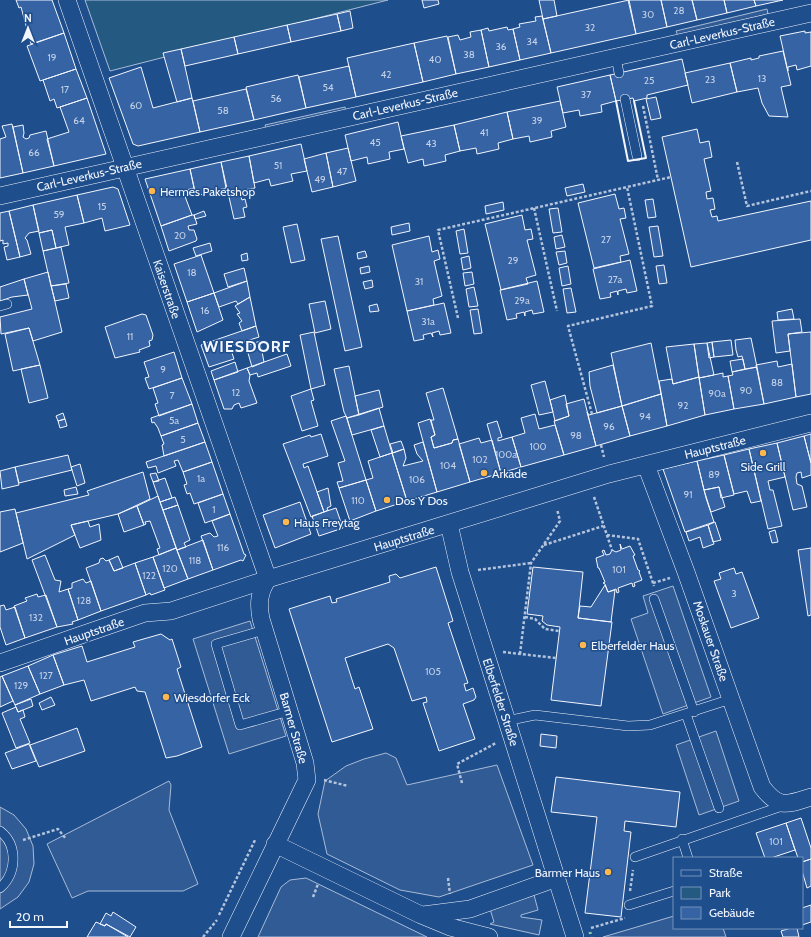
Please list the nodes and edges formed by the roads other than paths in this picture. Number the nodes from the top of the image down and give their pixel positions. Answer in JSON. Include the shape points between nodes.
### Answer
{"nodes":[{"id":1,"x":67,"y":0,"type":"edge"},
{"id":2,"x":811,"y":13,"type":"edge"},
{"id":3,"x":625,"y":99,"type":"dead end"},
{"id":4,"x":637,"y":156,"type":"dead end"},
{"id":5,"x":124,"y":166,"type":"junction"},
{"id":6,"x":0,"y":196,"type":"edge"},
{"id":7,"x":811,"y":423,"type":"edge"},
{"id":8,"x":646,"y":465,"type":"junction"},
{"id":9,"x":449,"y":524,"type":"junction"},
{"id":10,"x":268,"y":579,"type":"junction"},
{"id":11,"x":654,"y":599,"type":"road end"},
{"id":12,"x":264,"y":630,"type":"junction"},
{"id":13,"x":0,"y":663,"type":"edge"},
{"id":14,"x":731,"y":699,"type":"junction"},
{"id":15,"x":289,"y":711,"type":"junction"},
{"id":16,"x":690,"y":713,"type":"junction"},
{"id":17,"x":508,"y":728,"type":"junction"},
{"id":18,"x":811,"y":797,"type":"edge"},
{"id":19,"x":788,"y":804,"type":"junction"},
{"id":20,"x":719,"y":808,"type":"dead end"},
{"id":21,"x":0,"y":831,"type":"edge"},
{"id":22,"x":682,"y":839,"type":"junction"},
{"id":23,"x":275,"y":844,"type":"junction"},
{"id":24,"x":635,"y":857,"type":"dead end"},
{"id":25,"x":688,"y":857,"type":"edge"},
{"id":26,"x":557,"y":878,"type":"junction"},
{"id":27,"x":0,"y":888,"type":"edge"},
{"id":28,"x":673,"y":891,"type":"edge"},
{"id":29,"x":629,"y":905,"type":"dead end"},
{"id":30,"x":420,"y":915,"type":"junction"},
{"id":31,"x":231,"y":937,"type":"edge"},
{"id":32,"x":489,"y":937,"type":"edge"},
{"id":33,"x":575,"y":937,"type":"edge"}],
"edges":[{"from":1,"to":5,"type":"street","name":"Kaiserstraße"},
{"from":2,"to":5,"type":"street","name":"Carl-Leverkus-Straße","via":[[617,65]]},
{"from":3,"to":4,"type":"lane"},
{"from":5,"to":6,"type":"street","name":"Carl-Leverkus-Straße"},
{"from":5,"to":10,"type":"street","name":"Kaiserstraße"},
{"from":7,"to":8,"type":"street","name":"Hauptstraße"},
{"from":8,"to":9,"type":"street","name":"Hauptstraße"},
{"from":8,"to":14,"type":"street","name":"Moskauer Straße"},
{"from":9,"to":10,"type":"street","name":"Hauptstraße"},
{"from":9,"to":17,"type":"street","name":"Elberfelder Straße","via":[[460,572]]},
{"from":10,"to":12,"type":"street","name":"Barmer Straße","via":[[262,588],[258,603]]},
{"from":10,"to":13,"type":"street","name":"Hauptstraße","via":[[171,611],[145,613]]},
{"from":11,"to":16,"type":"lane"},
{"from":12,"to":15,"type":"street","name":"Barmer Straße"},
{"from":12,"to":15,"type":"lane","via":[[216,644],[240,725]]},
{"from":14,"to":16,"type":"lane"},
{"from":14,"to":19,"type":"street","name":"Moskauer Straße","via":[[762,787],[772,799]]},
{"from":15,"to":23,"type":"street","name":"Barmer Straße","via":[[305,762],[307,780]]},
{"from":16,"to":17,"type":"lane","via":[[650,725],[628,726],[536,715]]},
{"from":16,"to":20,"type":"lane"},
{"from":17,"to":26,"type":"street","name":"Elberfelder Straße"},
{"from":18,"to":19,"type":"street"},
{"from":19,"to":22,"type":"lane"},
{"from":21,"to":27,"type":"lane","via":[[11,844],[14,856],[8,879]]},
{"from":22,"to":24,"type":"lane"},
{"from":22,"to":25,"type":"lane"},
{"from":23,"to":30,"type":"street"},
{"from":23,"to":31,"type":"street","name":"Barmer Straße"},
{"from":26,"to":30,"type":"street","via":[[470,909]]},
{"from":26,"to":33,"type":"street","name":"Elberfelder Straße"},
{"from":28,"to":29,"type":"lane"},
{"from":30,"to":32,"type":"street","via":[[450,927]]}]}
